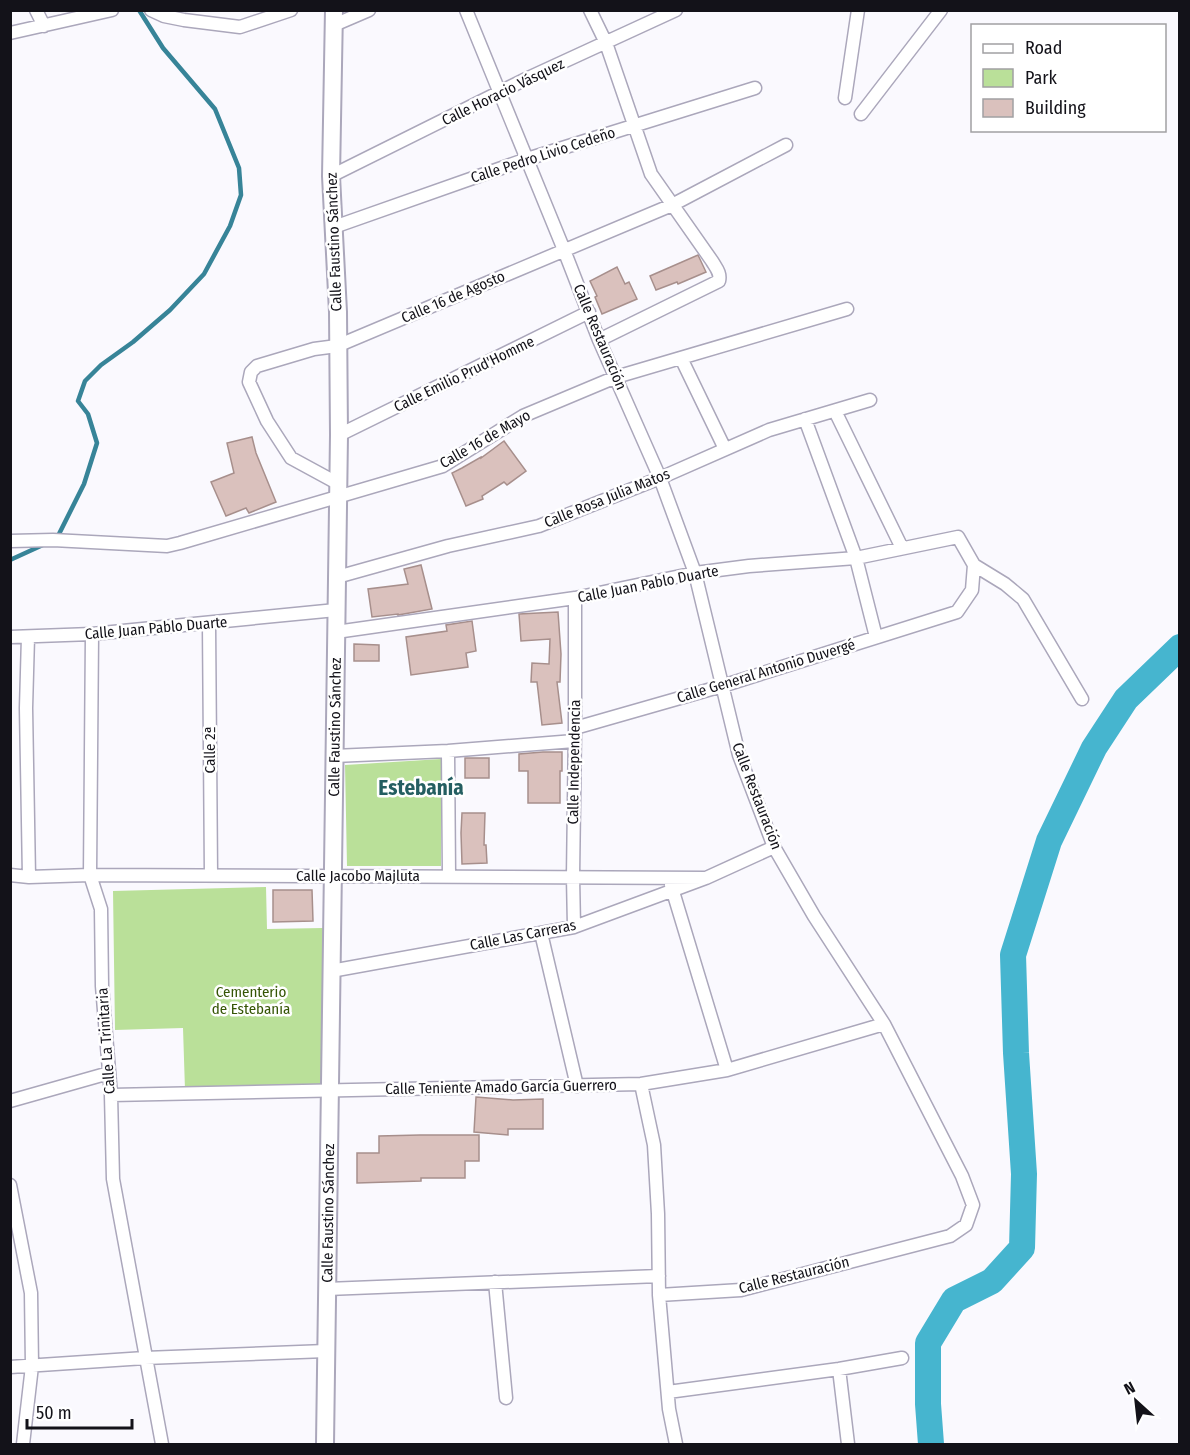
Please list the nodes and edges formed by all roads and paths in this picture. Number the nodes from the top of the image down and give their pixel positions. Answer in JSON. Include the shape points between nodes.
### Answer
{"nodes":[{"id":1,"x":36,"y":10,"type":"edge"},
{"id":2,"x":112,"y":10,"type":"edge"},
{"id":3,"x":151,"y":10,"type":"edge"},
{"id":4,"x":291,"y":10,"type":"edge"},
{"id":5,"x":369,"y":10,"type":"edge"},
{"id":6,"x":466,"y":10,"type":"edge"},
{"id":7,"x":590,"y":10,"type":"edge"},
{"id":8,"x":676,"y":10,"type":"edge"},
{"id":9,"x":858,"y":10,"type":"edge"},
{"id":10,"x":941,"y":10,"type":"edge"},
{"id":11,"x":165,"y":13,"type":"edge"},
{"id":12,"x":334,"y":18,"type":"edge"},
{"id":13,"x":44,"y":26,"type":"junction"},
{"id":14,"x":10,"y":33,"type":"edge"},
{"id":15,"x":606,"y":43,"type":"junction"},
{"id":16,"x":754,"y":88,"type":"dead end"},
{"id":17,"x":500,"y":93,"type":"junction"},
{"id":18,"x":844,"y":98,"type":"dead end"},
{"id":19,"x":861,"y":114,"type":"dead end"},
{"id":20,"x":635,"y":125,"type":"junction"},
{"id":21,"x":786,"y":145,"type":"dead end"},
{"id":22,"x":527,"y":159,"type":"junction"},
{"id":23,"x":331,"y":176,"type":"junction"},
{"id":24,"x":672,"y":205,"type":"junction"},
{"id":25,"x":334,"y":227,"type":"junction"},
{"id":26,"x":564,"y":250,"type":"junction"},
{"id":27,"x":847,"y":309,"type":"dead end"},
{"id":28,"x":589,"y":312,"type":"junction"},
{"id":29,"x":599,"y":340,"type":"junction"},
{"id":30,"x":337,"y":346,"type":"junction"},
{"id":31,"x":681,"y":358,"type":"junction"},
{"id":32,"x":616,"y":377,"type":"junction"},
{"id":33,"x":870,"y":400,"type":"dead end"},
{"id":34,"x":835,"y":411,"type":"junction"},
{"id":35,"x":805,"y":419,"type":"junction"},
{"id":36,"x":339,"y":435,"type":"junction"},
{"id":37,"x":725,"y":449,"type":"junction"},
{"id":38,"x":660,"y":478,"type":"junction"},
{"id":39,"x":337,"y":490,"type":"junction"},
{"id":40,"x":10,"y":541,"type":"edge"},
{"id":41,"x":902,"y":548,"type":"junction"},
{"id":42,"x":856,"y":558,"type":"junction"},
{"id":43,"x":974,"y":565,"type":"junction"},
{"id":44,"x":695,"y":573,"type":"junction"},
{"id":45,"x":336,"y":577,"type":"junction"},
{"id":46,"x":574,"y":598,"type":"junction"},
{"id":47,"x":336,"y":610,"type":"junction"},
{"id":48,"x":209,"y":624,"type":"junction"},
{"id":49,"x":336,"y":632,"type":"junction"},
{"id":50,"x":92,"y":634,"type":"junction"},
{"id":51,"x":10,"y":637,"type":"edge"},
{"id":52,"x":28,"y":637,"type":"junction"},
{"id":53,"x":876,"y":637,"type":"junction"},
{"id":54,"x":722,"y":686,"type":"junction"},
{"id":55,"x":1082,"y":699,"type":"dead end"},
{"id":56,"x":575,"y":728,"type":"junction"},
{"id":57,"x":574,"y":741,"type":"junction"},
{"id":58,"x":448,"y":751,"type":"junction"},
{"id":59,"x":334,"y":756,"type":"junction"},
{"id":60,"x":774,"y":847,"type":"junction"},
{"id":61,"x":10,"y":875,"type":"edge"},
{"id":62,"x":90,"y":875,"type":"junction"},
{"id":63,"x":211,"y":875,"type":"junction"},
{"id":64,"x":333,"y":876,"type":"junction"},
{"id":65,"x":449,"y":876,"type":"junction"},
{"id":66,"x":29,"y":877,"type":"junction"},
{"id":67,"x":573,"y":877,"type":"junction"},
{"id":68,"x":669,"y":878,"type":"junction"},
{"id":69,"x":706,"y":878,"type":"junction"},
{"id":70,"x":673,"y":891,"type":"junction"},
{"id":71,"x":574,"y":927,"type":"junction"},
{"id":72,"x":542,"y":933,"type":"junction"},
{"id":73,"x":332,"y":971,"type":"junction"},
{"id":74,"x":884,"y":1024,"type":"junction"},
{"id":75,"x":728,"y":1070,"type":"junction"},
{"id":76,"x":109,"y":1073,"type":"junction"},
{"id":77,"x":641,"y":1084,"type":"junction"},
{"id":78,"x":578,"y":1086,"type":"junction"},
{"id":79,"x":330,"y":1091,"type":"junction"},
{"id":80,"x":111,"y":1095,"type":"junction"},
{"id":81,"x":10,"y":1101,"type":"edge"},
{"id":82,"x":10,"y":1185,"type":"edge"},
{"id":83,"x":658,"y":1276,"type":"junction"},
{"id":84,"x":495,"y":1282,"type":"junction"},
{"id":85,"x":327,"y":1289,"type":"junction"},
{"id":86,"x":659,"y":1295,"type":"junction"},
{"id":87,"x":326,"y":1350,"type":"junction"},
{"id":88,"x":145,"y":1358,"type":"junction"},
{"id":89,"x":902,"y":1358,"type":"dead end"},
{"id":90,"x":32,"y":1366,"type":"junction"},
{"id":91,"x":10,"y":1367,"type":"edge"},
{"id":92,"x":839,"y":1369,"type":"junction"},
{"id":93,"x":668,"y":1392,"type":"junction"},
{"id":94,"x":506,"y":1398,"type":"dead end"},
{"id":95,"x":23,"y":1444,"type":"edge"},
{"id":96,"x":162,"y":1444,"type":"edge"},
{"id":97,"x":325,"y":1444,"type":"edge"},
{"id":98,"x":676,"y":1444,"type":"edge"},
{"id":99,"x":848,"y":1444,"type":"edge"}],
"edges":[{"from":1,"to":13,"type":"street"},
{"from":2,"to":13,"type":"street"},
{"from":3,"to":11,"type":"street"},
{"from":4,"to":11,"type":"street","via":[[240,27],[184,20]]},
{"from":5,"to":12,"type":"street"},
{"from":6,"to":17,"type":"street","name":"Calle Restauración"},
{"from":7,"to":15,"type":"street"},
{"from":8,"to":15,"type":"street","name":"Calle Horacio Vásquez"},
{"from":9,"to":18,"type":"street"},
{"from":10,"to":19,"type":"street"},
{"from":12,"to":23,"type":"street","name":"Calle Faustino Sánchez"},
{"from":13,"to":14,"type":"street"},
{"from":15,"to":17,"type":"street","name":"Calle Horacio Vásquez"},
{"from":15,"to":20,"type":"street"},
{"from":16,"to":20,"type":"street","name":"Calle Pedro Livio Cedeño"},
{"from":17,"to":22,"type":"street","name":"Calle Restauración"},
{"from":17,"to":23,"type":"street","name":"Calle Horacio Vásquez"},
{"from":20,"to":22,"type":"street","name":"Calle Pedro Livio Cedeño"},
{"from":20,"to":24,"type":"street","via":[[651,174]]},
{"from":21,"to":24,"type":"street","name":"Calle 16 de Agosto"},
{"from":22,"to":25,"type":"street","name":"Calle Pedro Livio Cedeño"},
{"from":22,"to":26,"type":"street","name":"Calle Restauración"},
{"from":23,"to":25,"type":"street","name":"Calle Faustino Sánchez"},
{"from":24,"to":26,"type":"street","name":"Calle 16 de Agosto"},
{"from":24,"to":29,"type":"street","via":[[719,273],[718,281]]},
{"from":25,"to":30,"type":"street","name":"Calle Faustino Sánchez"},
{"from":26,"to":28,"type":"street","name":"Calle Restauración"},
{"from":26,"to":30,"type":"street","name":"Calle 16 de Agosto"},
{"from":27,"to":31,"type":"street","name":"Calle 16 de Mayo"},
{"from":28,"to":29,"type":"street","name":"Calle Restauración"},
{"from":28,"to":36,"type":"street","name":"Calle Emilio Prud'Homme"},
{"from":29,"to":32,"type":"street","name":"Calle Restauración"},
{"from":30,"to":36,"type":"street","name":"Calle Faustino Sánchez"},
{"from":30,"to":39,"type":"street","name":"Calle 16 de Agosto","via":[[257,366],[249,382],[267,421],[291,458]]},
{"from":31,"to":32,"type":"street","name":"Calle 16 de Mayo"},
{"from":31,"to":37,"type":"street"},
{"from":32,"to":38,"type":"street","name":"Calle Restauración"},
{"from":32,"to":39,"type":"street","name":"Calle 16 de Mayo","via":[[523,416],[443,466]]},
{"from":33,"to":34,"type":"street","name":"Calle Rosa Julia Matos"},
{"from":34,"to":35,"type":"street","name":"Calle Rosa Julia Matos"},
{"from":34,"to":41,"type":"street"},
{"from":35,"to":37,"type":"street","name":"Calle Rosa Julia Matos"},
{"from":35,"to":42,"type":"street"},
{"from":36,"to":39,"type":"street","name":"Calle Faustino Sánchez"},
{"from":37,"to":38,"type":"street","name":"Calle Rosa Julia Matos"},
{"from":38,"to":44,"type":"street","name":"Calle Restauración"},
{"from":38,"to":45,"type":"street","name":"Calle Rosa Julia Matos","via":[[539,526]]},
{"from":39,"to":40,"type":"street","name":"Calle 16 de Mayo","via":[[167,546]]},
{"from":39,"to":45,"type":"street","name":"Calle Faustino Sánchez"},
{"from":41,"to":42,"type":"street","name":"Calle Juan Pablo Duarte"},
{"from":41,"to":43,"type":"street","name":"Calle Juan Pablo Duarte","via":[[958,537]]},
{"from":42,"to":44,"type":"street","name":"Calle Juan Pablo Duarte"},
{"from":42,"to":53,"type":"street"},
{"from":43,"to":53,"type":"street","name":"Calle General Antonio Duvergé","via":[[972,590],[957,612]]},
{"from":43,"to":55,"type":"street","via":[[1023,599]]},
{"from":44,"to":46,"type":"street","name":"Calle Juan Pablo Duarte"},
{"from":44,"to":54,"type":"street","name":"Calle Restauración"},
{"from":45,"to":47,"type":"street","name":"Calle Faustino Sánchez"},
{"from":46,"to":49,"type":"street","name":"Calle Juan Pablo Duarte"},
{"from":46,"to":56,"type":"street","name":"Calle Independencia"},
{"from":47,"to":48,"type":"street","name":"Calle Juan Pablo Duarte"},
{"from":47,"to":49,"type":"street","name":"Calle Faustino Sánchez"},
{"from":48,"to":50,"type":"street","name":"Calle Juan Pablo Duarte"},
{"from":48,"to":63,"type":"street","name":"Calle 2ª"},
{"from":49,"to":59,"type":"street","name":"Calle Faustino Sánchez"},
{"from":50,"to":52,"type":"street","name":"Calle Juan Pablo Duarte"},
{"from":50,"to":62,"type":"street","name":"Calle La Trinitaria"},
{"from":51,"to":52,"type":"street","name":"Calle Juan Pablo Duarte"},
{"from":52,"to":66,"type":"street"},
{"from":53,"to":54,"type":"street","name":"Calle General Antonio Duvergé"},
{"from":54,"to":56,"type":"street","name":"Calle General Antonio Duvergé"},
{"from":54,"to":60,"type":"street","name":"Calle Restauración","via":[[739,755]]},
{"from":56,"to":57,"type":"street","name":"Calle Independencia"},
{"from":57,"to":58,"type":"street"},
{"from":57,"to":67,"type":"street","name":"Calle Independencia"},
{"from":58,"to":59,"type":"street"},
{"from":58,"to":65,"type":"street"},
{"from":59,"to":64,"type":"street","name":"Calle Faustino Sánchez"},
{"from":60,"to":69,"type":"street","name":"Calle Las Carreras"},
{"from":60,"to":74,"type":"street","name":"Calle Restauración"},
{"from":61,"to":66,"type":"street","name":"Calle Jacobo Majluta"},
{"from":62,"to":63,"type":"street","name":"Calle Jacobo Majluta"},
{"from":62,"to":66,"type":"street","name":"Calle Jacobo Majluta"},
{"from":62,"to":76,"type":"street","name":"Calle La Trinitaria","via":[[101,909]]},
{"from":63,"to":64,"type":"street","name":"Calle Jacobo Majluta"},
{"from":64,"to":65,"type":"street","name":"Calle Jacobo Majluta"},
{"from":64,"to":73,"type":"street","name":"Calle Faustino Sánchez"},
{"from":65,"to":67,"type":"street","name":"Calle Jacobo Majluta"},
{"from":67,"to":68,"type":"street","name":"Calle Jacobo Majluta"},
{"from":67,"to":71,"type":"street","name":"Calle Independencia"},
{"from":68,"to":69,"type":"street","name":"Calle Jacobo Majluta"},
{"from":68,"to":70,"type":"street"},
{"from":69,"to":70,"type":"street","name":"Calle Las Carreras"},
{"from":70,"to":71,"type":"street","name":"Calle Las Carreras"},
{"from":70,"to":75,"type":"street"},
{"from":71,"to":72,"type":"street","name":"Calle Las Carreras"},
{"from":72,"to":73,"type":"street","name":"Calle Las Carreras"},
{"from":72,"to":78,"type":"street"},
{"from":73,"to":79,"type":"street","name":"Calle Faustino Sánchez"},
{"from":74,"to":75,"type":"street","name":"Calle Teniente Amado García Guerrero"},
{"from":74,"to":86,"type":"street","name":"Calle Restauración","via":[[962,1176],[973,1205],[966,1225],[950,1236],[741,1290]]},
{"from":75,"to":77,"type":"street","name":"Calle Teniente Amado García Guerrero"},
{"from":76,"to":80,"type":"street","name":"Calle La Trinitaria"},
{"from":76,"to":81,"type":"street"},
{"from":77,"to":78,"type":"street","name":"Calle Teniente Amado García Guerrero"},
{"from":77,"to":83,"type":"street","via":[[654,1145]]},
{"from":78,"to":79,"type":"street","name":"Calle Teniente Amado García Guerrero"},
{"from":79,"to":80,"type":"street","name":"Calle Teniente Amado García Guerrero"},
{"from":79,"to":85,"type":"street","name":"Calle Faustino Sánchez"},
{"from":80,"to":88,"type":"street","name":"Calle La Trinitaria","via":[[113,1179]]},
{"from":82,"to":90,"type":"street","via":[[31,1293]]},
{"from":83,"to":84,"type":"street"},
{"from":83,"to":86,"type":"street"},
{"from":84,"to":85,"type":"street"},
{"from":84,"to":94,"type":"street"},
{"from":85,"to":87,"type":"street","name":"Calle Faustino Sánchez"},
{"from":86,"to":93,"type":"street"},
{"from":87,"to":88,"type":"street"},
{"from":87,"to":97,"type":"street","name":"Calle Faustino Sánchez"},
{"from":88,"to":90,"type":"street"},
{"from":88,"to":96,"type":"street","name":"Calle La Trinitaria"},
{"from":89,"to":92,"type":"street"},
{"from":90,"to":91,"type":"street"},
{"from":90,"to":95,"type":"street"},
{"from":92,"to":93,"type":"street"},
{"from":92,"to":99,"type":"street"},
{"from":93,"to":98,"type":"street"}]}
